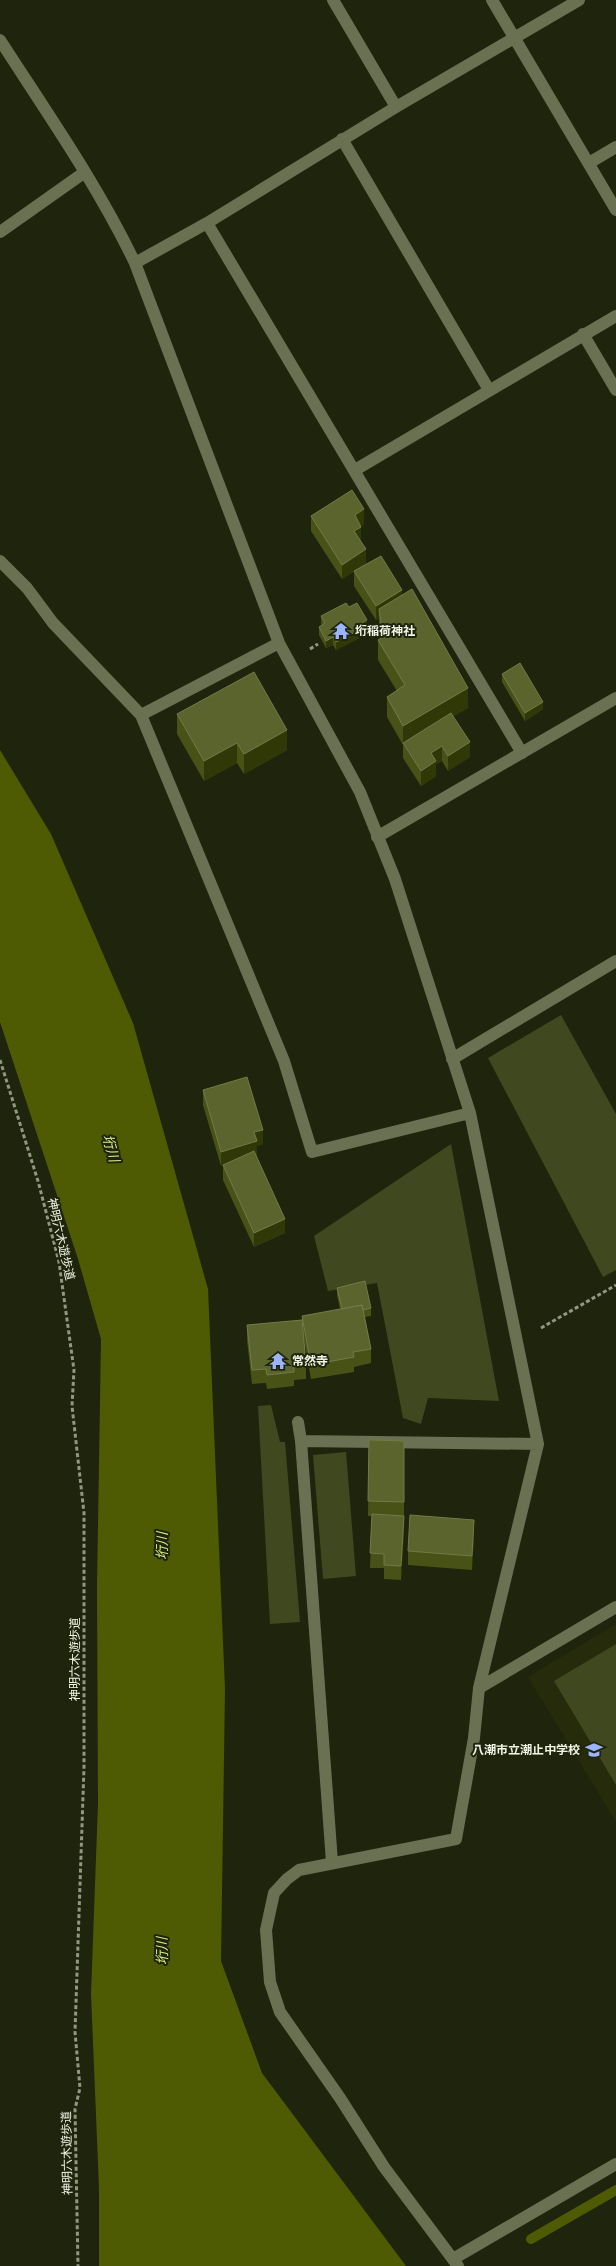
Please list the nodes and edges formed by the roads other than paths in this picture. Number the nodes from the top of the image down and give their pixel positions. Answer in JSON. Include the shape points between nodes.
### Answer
{"nodes":[{"id":1,"x":333,"y":0,"type":"edge"},
{"id":2,"x":492,"y":0,"type":"edge"},
{"id":3,"x":579,"y":0,"type":"edge"},
{"id":4,"x":515,"y":39,"type":"junction"},
{"id":5,"x":0,"y":40,"type":"edge"},
{"id":6,"x":396,"y":107,"type":"junction"},
{"id":7,"x":342,"y":139,"type":"junction"},
{"id":8,"x":616,"y":147,"type":"edge"},
{"id":9,"x":588,"y":163,"type":"junction"},
{"id":10,"x":85,"y":172,"type":"junction"},
{"id":11,"x":616,"y":210,"type":"edge"},
{"id":12,"x":207,"y":223,"type":"junction"},
{"id":13,"x":0,"y":232,"type":"edge"},
{"id":14,"x":135,"y":263,"type":"junction"},
{"id":15,"x":616,"y":316,"type":"edge"},
{"id":16,"x":583,"y":334,"type":"junction"},
{"id":17,"x":489,"y":390,"type":"junction"},
{"id":18,"x":616,"y":390,"type":"edge"},
{"id":19,"x":355,"y":470,"type":"junction"},
{"id":20,"x":0,"y":561,"type":"edge"},
{"id":21,"x":279,"y":643,"type":"junction"},
{"id":22,"x":616,"y":698,"type":"edge"},
{"id":23,"x":141,"y":715,"type":"junction"},
{"id":24,"x":522,"y":753,"type":"junction"},
{"id":25,"x":377,"y":837,"type":"junction"},
{"id":26,"x":616,"y":961,"type":"edge"},
{"id":27,"x":452,"y":1059,"type":"junction"},
{"id":28,"x":470,"y":1113,"type":"junction"},
{"id":29,"x":298,"y":1422,"type":"dead end"},
{"id":30,"x":300,"y":1440,"type":"junction"},
{"id":31,"x":538,"y":1444,"type":"junction"},
{"id":32,"x":616,"y":1607,"type":"edge"},
{"id":33,"x":479,"y":1688,"type":"junction"},
{"id":34,"x":332,"y":1862,"type":"junction"},
{"id":35,"x":616,"y":2164,"type":"edge"},
{"id":36,"x":456,"y":2262,"type":"edge"}],
"edges":[{"from":1,"to":6,"type":"street"},
{"from":2,"to":4,"type":"street"},
{"from":3,"to":4,"type":"street"},
{"from":4,"to":6,"type":"street"},
{"from":4,"to":9,"type":"street"},
{"from":5,"to":10,"type":"street"},
{"from":6,"to":7,"type":"street"},
{"from":7,"to":12,"type":"street"},
{"from":7,"to":17,"type":"street"},
{"from":8,"to":9,"type":"street"},
{"from":9,"to":11,"type":"street"},
{"from":10,"to":13,"type":"street"},
{"from":10,"to":14,"type":"street","via":[[117,224]]},
{"from":12,"to":14,"type":"street"},
{"from":12,"to":19,"type":"street"},
{"from":14,"to":21,"type":"street"},
{"from":15,"to":16,"type":"street"},
{"from":16,"to":17,"type":"street"},
{"from":16,"to":18,"type":"street"},
{"from":17,"to":19,"type":"street"},
{"from":19,"to":24,"type":"street"},
{"from":20,"to":23,"type":"street","via":[[27,588],[53,623]]},
{"from":21,"to":23,"type":"street"},
{"from":21,"to":25,"type":"street","via":[[360,792]]},
{"from":22,"to":24,"type":"street"},
{"from":23,"to":28,"type":"street","via":[[284,1061],[312,1152]]},
{"from":24,"to":25,"type":"street"},
{"from":25,"to":27,"type":"street","via":[[395,879]]},
{"from":26,"to":27,"type":"street"},
{"from":27,"to":28,"type":"street"},
{"from":28,"to":31,"type":"street"},
{"from":29,"to":30,"type":"street"},
{"from":30,"to":31,"type":"street"},
{"from":30,"to":34,"type":"street"},
{"from":31,"to":33,"type":"street"},
{"from":32,"to":33,"type":"street"},
{"from":33,"to":34,"type":"street","via":[[474,1738],[456,1839]]},
{"from":34,"to":36,"type":"street","via":[[299,1870],[274,1893],[266,1930],[270,1982],[280,2012],[384,2167]]},
{"from":35,"to":36,"type":"street"}]}
